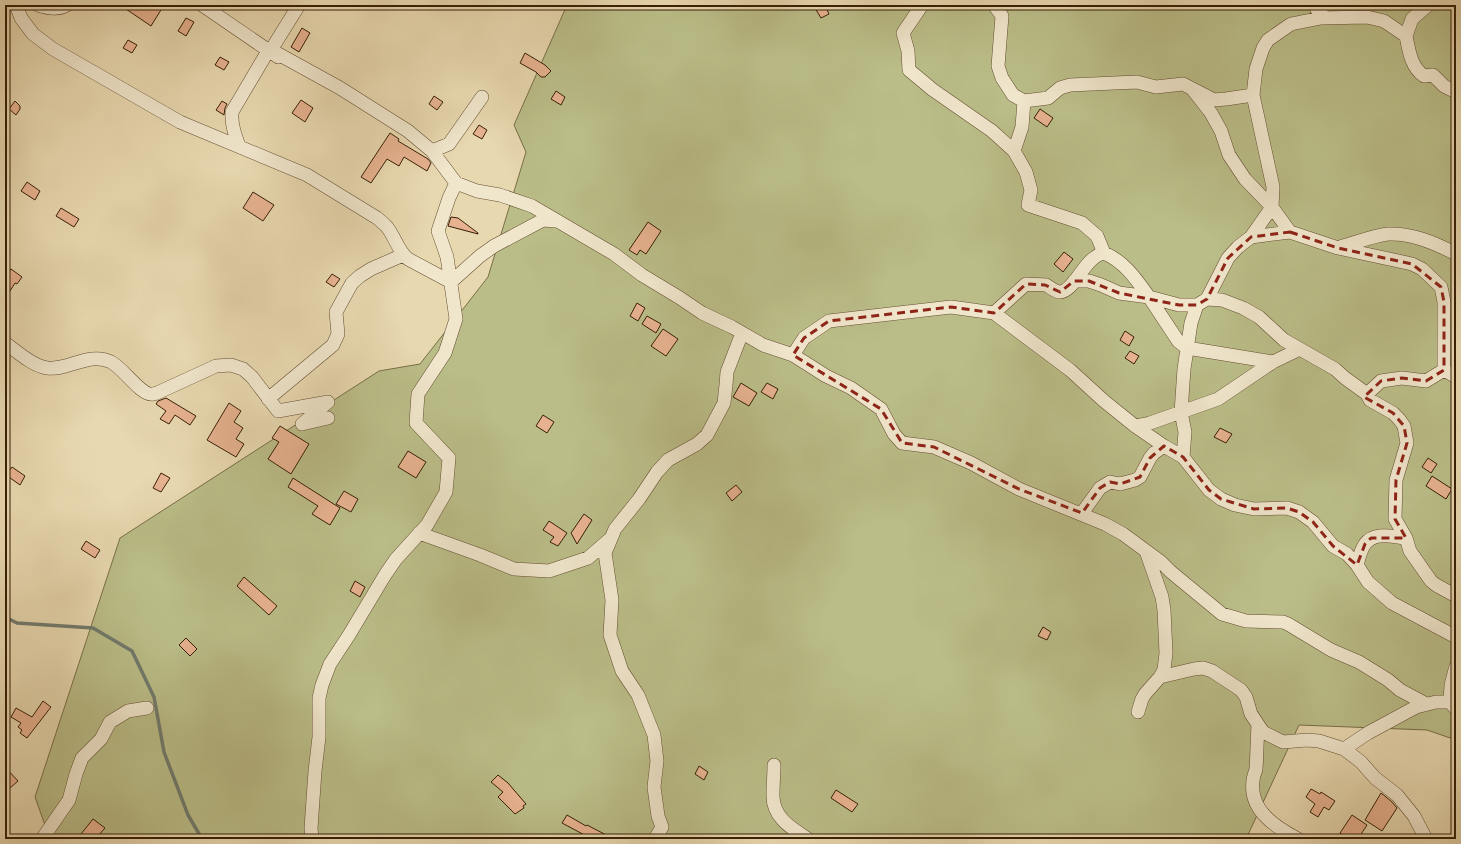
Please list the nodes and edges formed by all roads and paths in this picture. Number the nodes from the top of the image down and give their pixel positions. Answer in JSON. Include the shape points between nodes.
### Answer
{"nodes":[{"id":1,"x":16,"y":5,"type":"edge"},
{"id":2,"x":38,"y":5,"type":"edge"},
{"id":3,"x":67,"y":5,"type":"edge"},
{"id":4,"x":202,"y":5,"type":"edge"},
{"id":5,"x":299,"y":5,"type":"edge"},
{"id":6,"x":922,"y":5,"type":"edge"},
{"id":7,"x":994,"y":5,"type":"edge"},
{"id":8,"x":1315,"y":5,"type":"edge"},
{"id":9,"x":1428,"y":5,"type":"edge"},
{"id":10,"x":1321,"y":11,"type":"edge"},
{"id":11,"x":1406,"y":36,"type":"junction"},
{"id":12,"x":268,"y":51,"type":"junction"},
{"id":13,"x":1193,"y":90,"type":"junction"},
{"id":14,"x":1456,"y":92,"type":"edge"},
{"id":15,"x":1253,"y":95,"type":"junction"},
{"id":16,"x":482,"y":96,"type":"dead end"},
{"id":17,"x":1024,"y":101,"type":"junction"},
{"id":18,"x":408,"y":131,"type":"junction"},
{"id":19,"x":238,"y":146,"type":"junction"},
{"id":20,"x":1014,"y":151,"type":"junction"},
{"id":21,"x":432,"y":152,"type":"junction"},
{"id":22,"x":456,"y":184,"type":"junction"},
{"id":23,"x":1272,"y":207,"type":"junction"},
{"id":24,"x":555,"y":221,"type":"junction"},
{"id":25,"x":1290,"y":232,"type":"junction"},
{"id":26,"x":1251,"y":238,"type":"junction"},
{"id":27,"x":1338,"y":248,"type":"junction"},
{"id":28,"x":1104,"y":253,"type":"junction"},
{"id":29,"x":1456,"y":254,"type":"edge"},
{"id":30,"x":403,"y":255,"type":"junction"},
{"id":31,"x":1074,"y":281,"type":"junction"},
{"id":32,"x":451,"y":282,"type":"junction"},
{"id":33,"x":1149,"y":297,"type":"junction"},
{"id":34,"x":1202,"y":302,"type":"junction"},
{"id":35,"x":994,"y":313,"type":"junction"},
{"id":36,"x":742,"y":333,"type":"junction"},
{"id":37,"x":5,"y":343,"type":"edge"},
{"id":38,"x":1187,"y":348,"type":"junction"},
{"id":39,"x":1300,"y":349,"type":"junction"},
{"id":40,"x":793,"y":354,"type":"junction"},
{"id":41,"x":1273,"y":362,"type":"junction"},
{"id":42,"x":1444,"y":370,"type":"junction"},
{"id":43,"x":1456,"y":377,"type":"edge"},
{"id":44,"x":1367,"y":394,"type":"junction"},
{"id":45,"x":268,"y":399,"type":"junction"},
{"id":46,"x":1181,"y":412,"type":"junction"},
{"id":47,"x":328,"y":418,"type":"dead end"},
{"id":48,"x":1135,"y":426,"type":"junction"},
{"id":49,"x":1164,"y":446,"type":"junction"},
{"id":50,"x":1183,"y":457,"type":"junction"},
{"id":51,"x":1082,"y":513,"type":"junction"},
{"id":52,"x":419,"y":534,"type":"junction"},
{"id":53,"x":612,"y":538,"type":"junction"},
{"id":54,"x":1406,"y":538,"type":"junction"},
{"id":55,"x":1146,"y":551,"type":"junction"},
{"id":56,"x":1357,"y":564,"type":"junction"},
{"id":57,"x":1456,"y":596,"type":"edge"},
{"id":58,"x":1456,"y":637,"type":"edge"},
{"id":59,"x":1456,"y":666,"type":"edge"},
{"id":60,"x":1160,"y":677,"type":"junction"},
{"id":61,"x":1426,"y":704,"type":"junction"},
{"id":62,"x":1453,"y":705,"type":"edge"},
{"id":63,"x":147,"y":708,"type":"dead end"},
{"id":64,"x":1138,"y":712,"type":"dead end"},
{"id":65,"x":1258,"y":726,"type":"junction"},
{"id":66,"x":1344,"y":749,"type":"junction"},
{"id":67,"x":774,"y":766,"type":"dead end"},
{"id":68,"x":42,"y":839,"type":"edge"},
{"id":69,"x":312,"y":839,"type":"edge"},
{"id":70,"x":655,"y":839,"type":"edge"},
{"id":71,"x":808,"y":839,"type":"edge"},
{"id":72,"x":1298,"y":839,"type":"edge"},
{"id":73,"x":1426,"y":839,"type":"edge"}],
"edges":[{"from":1,"to":19,"type":"street","via":[[21,18],[33,34],[53,49],[180,122]]},
{"from":2,"to":3,"type":"street","via":[[48,8]]},
{"from":4,"to":12,"type":"street"},
{"from":5,"to":18,"type":"street","via":[[271,50],[340,88]]},
{"from":6,"to":20,"type":"street","via":[[903,33],[908,51],[909,70],[992,131]]},
{"from":7,"to":17,"type":"street","via":[[1002,16],[998,66],[1013,95]]},
{"from":8,"to":10,"type":"street"},
{"from":9,"to":11,"type":"street","via":[[1412,19]]},
{"from":10,"to":11,"type":"street","via":[[1384,21]]},
{"from":10,"to":15,"type":"street","via":[[1291,24],[1268,40],[1262,48],[1256,69]]},
{"from":11,"to":14,"type":"street","via":[[1409,55],[1419,72],[1424,76],[1433,75],[1444,86]]},
{"from":12,"to":18,"type":"street"},
{"from":12,"to":19,"type":"street","via":[[232,112],[231,119]]},
{"from":13,"to":15,"type":"street","via":[[1214,100]]},
{"from":13,"to":17,"type":"street","via":[[1183,84],[1156,87],[1137,82],[1070,85],[1060,88],[1048,98]]},
{"from":13,"to":23,"type":"street","via":[[1221,131],[1229,155],[1245,178]]},
{"from":15,"to":23,"type":"street","via":[[1273,187]]},
{"from":16,"to":21,"type":"street","via":[[449,144]]},
{"from":17,"to":20,"type":"street","via":[[1022,128]]},
{"from":18,"to":21,"type":"street"},
{"from":19,"to":30,"type":"street","via":[[307,175],[377,218],[388,228]]},
{"from":20,"to":28,"type":"street","via":[[1026,172],[1031,190],[1028,205],[1082,223],[1097,236]]},
{"from":21,"to":22,"type":"street"},
{"from":22,"to":24,"type":"street","via":[[527,204]]},
{"from":22,"to":32,"type":"street","via":[[438,231],[447,257]]},
{"from":23,"to":25,"type":"street"},
{"from":23,"to":26,"type":"street"},
{"from":24,"to":32,"type":"street","via":[[543,220],[494,246]]},
{"from":24,"to":36,"type":"street","via":[[614,254],[702,313]]},
{"from":25,"to":26,"type":"street"},
{"from":25,"to":27,"type":"street"},
{"from":26,"to":34,"type":"street","via":[[1228,258]]},
{"from":27,"to":29,"type":"street","via":[[1388,234],[1410,236],[1436,243]]},
{"from":27,"to":42,"type":"street","via":[[1412,264],[1422,269],[1441,287],[1444,302]]},
{"from":28,"to":31,"type":"street","via":[[1094,257]]},
{"from":28,"to":33,"type":"street","via":[[1130,271]]},
{"from":30,"to":32,"type":"street"},
{"from":30,"to":45,"type":"street","via":[[371,269],[352,283],[336,312],[338,334],[333,345]]},
{"from":31,"to":33,"type":"street","via":[[1089,281],[1119,293]]},
{"from":31,"to":35,"type":"street","via":[[1067,289],[1058,292],[1045,285],[1026,284]]},
{"from":32,"to":52,"type":"street","via":[[456,319],[445,353],[418,394],[416,423],[449,458],[446,492]]},
{"from":33,"to":34,"type":"street","via":[[1179,305]]},
{"from":33,"to":38,"type":"street","via":[[1178,341]]},
{"from":34,"to":38,"type":"street","via":[[1191,323]]},
{"from":34,"to":39,"type":"street","via":[[1222,300],[1242,308],[1259,317],[1284,340]]},
{"from":35,"to":40,"type":"street","via":[[950,307],[829,321],[804,338]]},
{"from":35,"to":48,"type":"street","via":[[1070,370]]},
{"from":36,"to":40,"type":"street","via":[[763,345]]},
{"from":36,"to":53,"type":"street","via":[[727,372],[724,403],[707,435],[697,444],[668,460],[615,529]]},
{"from":37,"to":45,"type":"street","via":[[36,364],[49,368],[97,358],[110,362],[118,366],[143,391],[151,394],[216,366],[231,364],[243,369],[252,377]]},
{"from":38,"to":41,"type":"street"},
{"from":38,"to":46,"type":"street"},
{"from":39,"to":41,"type":"street"},
{"from":39,"to":44,"type":"street","via":[[1335,369]]},
{"from":40,"to":51,"type":"street","via":[[881,409],[894,434],[902,443],[934,447],[971,463],[1019,489]]},
{"from":41,"to":46,"type":"street","via":[[1218,399]]},
{"from":42,"to":43,"type":"street"},
{"from":42,"to":44,"type":"street","via":[[1426,381],[1402,378],[1381,381]]},
{"from":44,"to":54,"type":"street","via":[[1370,400],[1393,414],[1404,426],[1407,443],[1396,480],[1395,519]]},
{"from":45,"to":47,"type":"street","via":[[278,411],[328,402],[302,424]]},
{"from":46,"to":48,"type":"street"},
{"from":46,"to":50,"type":"street","via":[[1185,432]]},
{"from":48,"to":49,"type":"street"},
{"from":49,"to":50,"type":"street"},
{"from":49,"to":51,"type":"street","via":[[1150,458],[1140,477],[1120,484],[1110,482],[1100,488]]},
{"from":50,"to":56,"type":"street","via":[[1209,490],[1221,499],[1235,505],[1287,508],[1298,512],[1313,522],[1333,546]]},
{"from":51,"to":55,"type":"street","via":[[1117,531]]},
{"from":52,"to":53,"type":"street","via":[[480,554],[514,569],[549,571],[588,558]]},
{"from":52,"to":69,"type":"street","via":[[385,575],[330,664],[322,685],[319,698]]},
{"from":53,"to":70,"type":"street","via":[[605,553],[612,600],[610,635],[622,671],[638,695],[654,735],[657,761],[654,787],[662,828]]},
{"from":54,"to":56,"type":"street","via":[[1372,538],[1365,544]]},
{"from":54,"to":57,"type":"street","via":[[1410,551],[1432,581]]},
{"from":55,"to":60,"type":"street","via":[[1164,610],[1166,653],[1164,670]]},
{"from":55,"to":61,"type":"street","via":[[1222,614],[1246,621],[1288,624],[1330,650],[1359,662]]},
{"from":56,"to":58,"type":"street","via":[[1368,582],[1392,603]]},
{"from":59,"to":62,"type":"street","via":[[1451,685]]},
{"from":60,"to":64,"type":"street","via":[[1145,694]]},
{"from":60,"to":65,"type":"street","via":[[1194,669],[1212,671],[1241,690]]},
{"from":61,"to":62,"type":"street","via":[[1436,702]]},
{"from":61,"to":66,"type":"street","via":[[1379,727]]},
{"from":63,"to":68,"type":"street","via":[[128,711],[110,722],[101,739],[82,758],[69,800]]},
{"from":65,"to":66,"type":"street","via":[[1272,738],[1283,742],[1318,741]]},
{"from":65,"to":72,"type":"street","via":[[1256,771],[1252,781],[1255,803],[1268,820]]},
{"from":66,"to":73,"type":"street","via":[[1397,795],[1414,816]]},
{"from":67,"to":71,"type":"street","via":[[774,808],[788,826]]}]}
